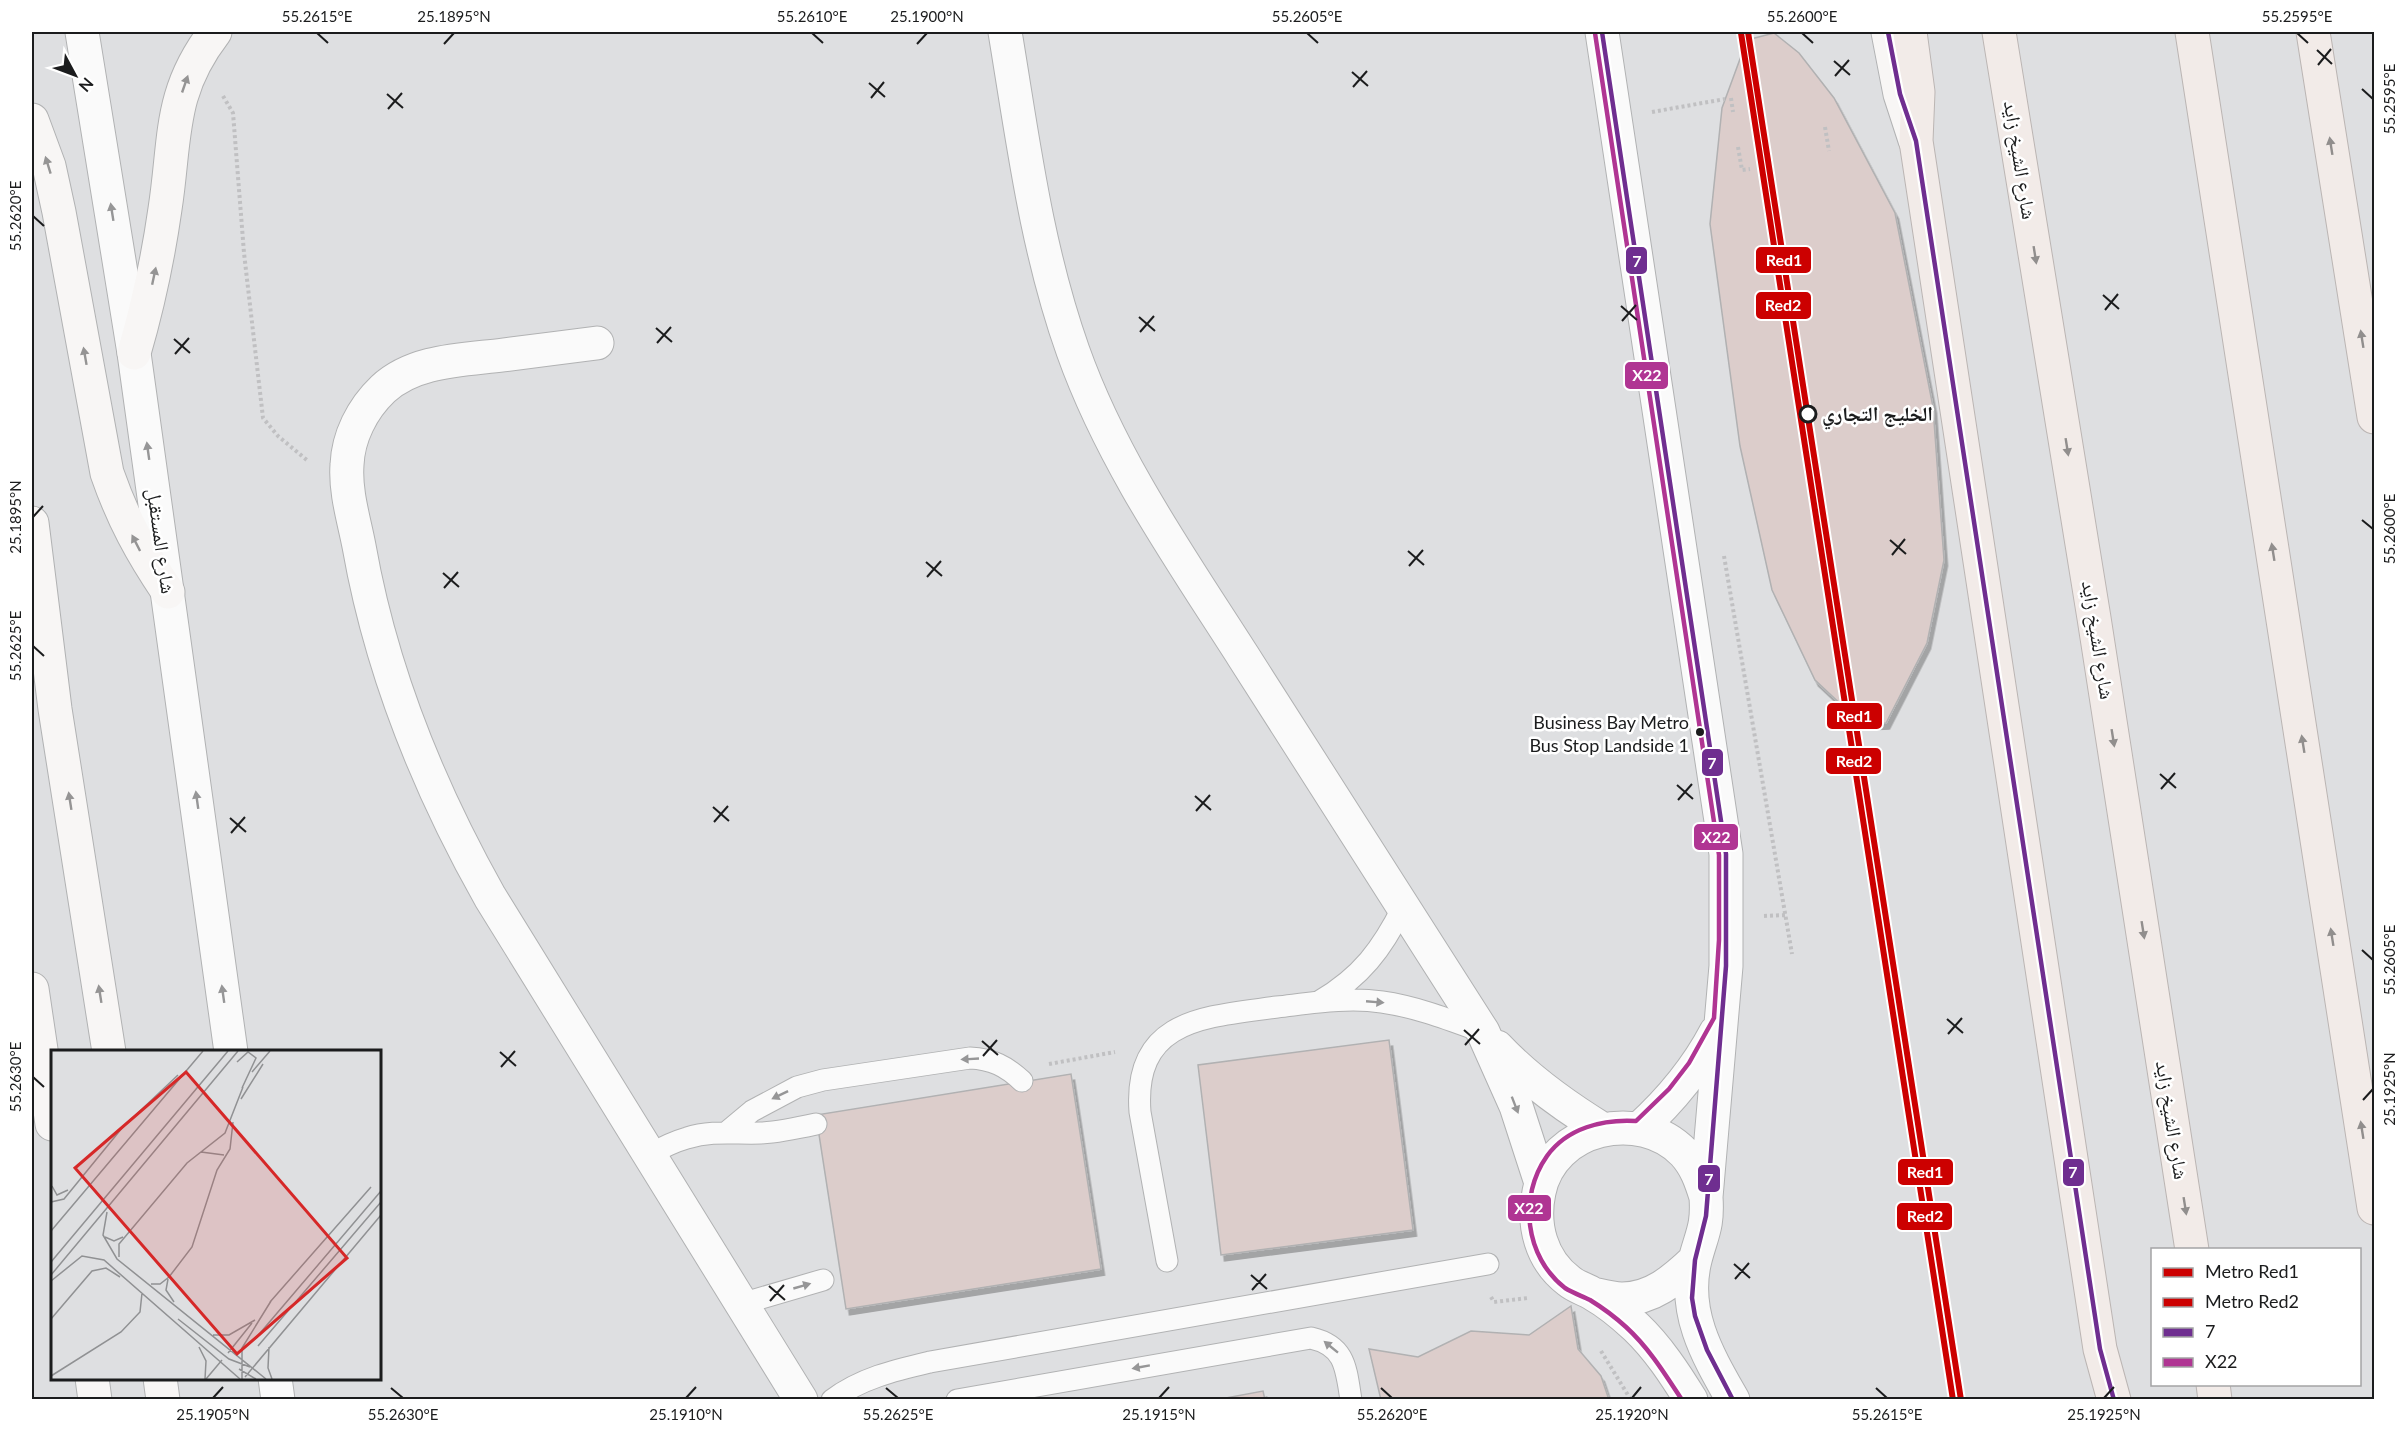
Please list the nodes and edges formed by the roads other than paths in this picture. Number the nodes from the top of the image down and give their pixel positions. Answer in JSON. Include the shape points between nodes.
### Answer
{"nodes":[{"id":1,"x":82,"y":32,"type":"edge"},
{"id":2,"x":215,"y":32,"type":"edge"},
{"id":3,"x":1005,"y":32,"type":"edge"},
{"id":4,"x":1602,"y":32,"type":"edge"},
{"id":5,"x":1888,"y":32,"type":"edge"},
{"id":6,"x":1910,"y":32,"type":"edge"},
{"id":7,"x":1999,"y":32,"type":"edge"},
{"id":8,"x":2192,"y":32,"type":"edge"},
{"id":9,"x":2313,"y":32,"type":"edge"},
{"id":10,"x":32,"y":120,"type":"edge"},
{"id":11,"x":1916,"y":141,"type":"junction"},
{"id":12,"x":597,"y":343,"type":"dead end"},
{"id":13,"x":134,"y":353,"type":"junction"},
{"id":14,"x":2374,"y":417,"type":"edge"},
{"id":15,"x":32,"y":523,"type":"edge"},
{"id":16,"x":168,"y":592,"type":"junction"},
{"id":17,"x":1403,"y":907,"type":"junction"},
{"id":18,"x":32,"y":989,"type":"edge"},
{"id":19,"x":1316,"y":1002,"type":"junction"},
{"id":20,"x":1721,"y":1022,"type":"junction"},
{"id":21,"x":1483,"y":1032,"type":"junction"},
{"id":22,"x":109,"y":1050,"type":"edge"},
{"id":23,"x":231,"y":1050,"type":"edge"},
{"id":24,"x":1016,"y":1076,"type":"road end"},
{"id":25,"x":51,"y":1117,"type":"edge"},
{"id":26,"x":816,"y":1124,"type":"dead end"},
{"id":27,"x":1602,"y":1129,"type":"junction"},
{"id":28,"x":1639,"y":1129,"type":"junction"},
{"id":29,"x":728,"y":1131,"type":"junction"},
{"id":30,"x":648,"y":1155,"type":"junction"},
{"id":31,"x":1541,"y":1183,"type":"junction"},
{"id":32,"x":1706,"y":1197,"type":"junction"},
{"id":33,"x":2374,"y":1208,"type":"edge"},
{"id":34,"x":2192,"y":1248,"type":"edge"},
{"id":35,"x":1695,"y":1260,"type":"junction"},
{"id":36,"x":1167,"y":1261,"type":"dead end"},
{"id":37,"x":1488,"y":1264,"type":"dead end"},
{"id":38,"x":823,"y":1280,"type":"dead end"},
{"id":39,"x":1593,"y":1294,"type":"junction"},
{"id":40,"x":741,"y":1304,"type":"junction"},
{"id":41,"x":2100,"y":1349,"type":"junction"},
{"id":42,"x":92,"y":1380,"type":"edge"},
{"id":43,"x":160,"y":1380,"type":"edge"},
{"id":44,"x":275,"y":1380,"type":"edge"},
{"id":45,"x":96,"y":1400,"type":"edge"},
{"id":46,"x":163,"y":1400,"type":"edge"},
{"id":47,"x":278,"y":1400,"type":"edge"},
{"id":48,"x":801,"y":1400,"type":"edge"},
{"id":49,"x":832,"y":1400,"type":"edge"},
{"id":50,"x":957,"y":1400,"type":"edge"},
{"id":51,"x":1351,"y":1400,"type":"edge"},
{"id":52,"x":1691,"y":1400,"type":"edge"},
{"id":53,"x":1733,"y":1400,"type":"edge"},
{"id":54,"x":2096,"y":1400,"type":"edge"},
{"id":55,"x":2114,"y":1400,"type":"edge"}],
"edges":[{"from":13,"to":1,"type":"street","name":"شارع المستقبل","one_way":true},
{"from":13,"to":2,"type":"main road","one_way":true,"via":[[159,253],[176,111],[189,72]]},
{"from":3,"to":17,"type":"street","via":[[1039,237],[1074,353],[1097,410],[1155,517]]},
{"from":4,"to":20,"type":"street","via":[[1726,854]]},
{"from":5,"to":11,"type":"main road","via":[[1900,94]]},
{"from":6,"to":11,"type":"highway","via":[[1918,92]]},
{"from":7,"to":34,"type":"highway","name":"شارع الشيخ زايد","one_way":true},
{"from":33,"to":8,"type":"highway","one_way":true},
{"from":14,"to":9,"type":"highway","one_way":true},
{"from":16,"to":10,"type":"main road","one_way":true,"via":[[142,553],[107,473],[59,212],[49,166]]},
{"from":11,"to":41,"type":"highway"},
{"from":12,"to":30,"type":"street","via":[[436,363],[408,372],[383,388],[364,410],[351,437],[346,466],[371,605],[410,732],[433,788],[490,897]]},
{"from":16,"to":13,"type":"street","name":"شارع المستقبل","one_way":true},
{"from":22,"to":15,"type":"main road","one_way":true,"via":[[55,709]]},
{"from":23,"to":16,"type":"street","name":"شارع المستقبل","one_way":true},
{"from":17,"to":19,"type":"lane","via":[[1367,965]]},
{"from":17,"to":21,"type":"street"},
{"from":18,"to":25,"type":"main road"},
{"from":19,"to":21,"type":"lane","one_way":true,"via":[[1380,1002],[1412,1008]]},
{"from":19,"to":36,"type":"lane","via":[[1198,1019],[1175,1029],[1157,1045],[1144,1065],[1138,1089],[1140,1113]]},
{"from":20,"to":28,"type":"street","via":[[1687,1080]]},
{"from":20,"to":32,"type":"street"},
{"from":21,"to":27,"type":"street","via":[[1538,1086]]},
{"from":21,"to":31,"type":"street","one_way":true,"via":[[1516,1106]]},
{"from":24,"to":29,"type":"lane","one_way":true,"via":[[984,1059],[970,1058],[822,1080],[773,1098]]},
{"from":26,"to":29,"type":"lane","via":[[768,1132]]},
{"from":27,"to":28,"type":"street"},
{"from":27,"to":31,"type":"street","via":[[1569,1146],[1555,1159]]},
{"from":28,"to":32,"type":"street","via":[[1663,1137],[1683,1153],[1698,1173]]},
{"from":29,"to":30,"type":"lane","via":[[687,1138]]},
{"from":30,"to":40,"type":"street"},
{"from":31,"to":39,"type":"street","via":[[1535,1210],[1539,1237],[1550,1262],[1569,1281]]},
{"from":32,"to":35,"type":"street","via":[[1707,1219]]},
{"from":35,"to":39,"type":"street","via":[[1674,1281],[1649,1294],[1621,1299]]},
{"from":35,"to":53,"type":"street","via":[[1692,1284],[1697,1330]]},
{"from":37,"to":49,"type":"lane","via":[[930,1362],[867,1380]]},
{"from":40,"to":38,"type":"lane","one_way":true},
{"from":39,"to":52,"type":"street","via":[[1637,1328]]},
{"from":40,"to":48,"type":"street"},
{"from":41,"to":54,"type":"highway"},
{"from":41,"to":55,"type":"highway"},
{"from":42,"to":45,"type":"main road"},
{"from":43,"to":46,"type":"main road"},
{"from":44,"to":47,"type":"street"},
{"from":51,"to":50,"type":"lane","one_way":true,"via":[[1345,1364],[1338,1351],[1326,1341],[1311,1338]]}]}
